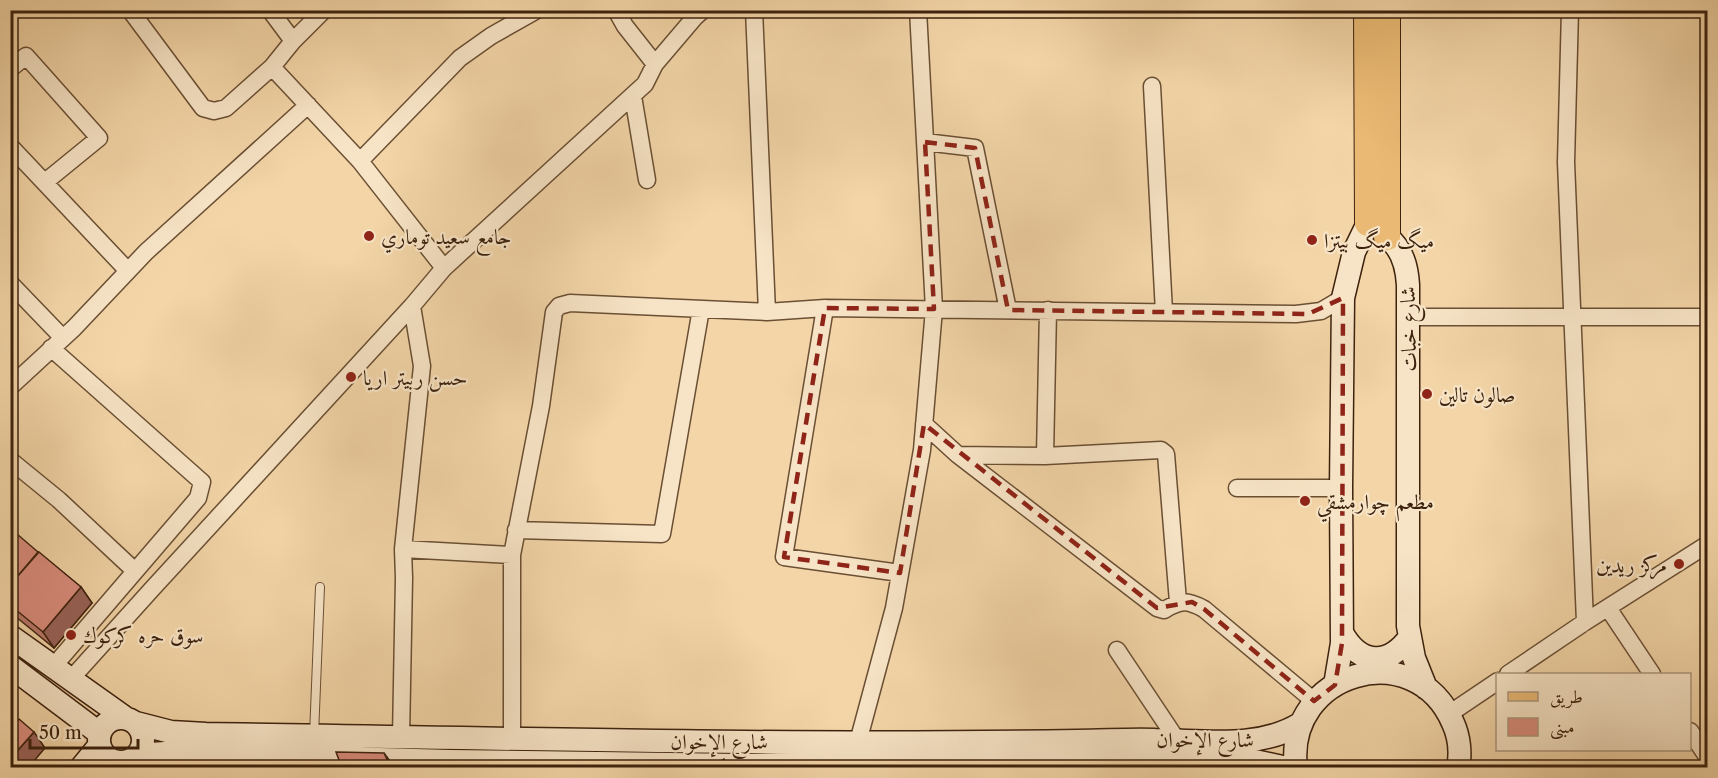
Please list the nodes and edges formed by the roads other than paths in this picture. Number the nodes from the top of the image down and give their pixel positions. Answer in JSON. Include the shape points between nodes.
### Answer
{"nodes":[{"id":1,"x":130,"y":10,"type":"edge"},
{"id":2,"x":270,"y":10,"type":"edge"},
{"id":3,"x":324,"y":10,"type":"edge"},
{"id":4,"x":537,"y":10,"type":"edge"},
{"id":5,"x":616,"y":10,"type":"edge"},
{"id":6,"x":703,"y":10,"type":"edge"},
{"id":7,"x":754,"y":10,"type":"edge"},
{"id":8,"x":918,"y":10,"type":"edge"},
{"id":9,"x":1367,"y":10,"type":"edge"},
{"id":10,"x":1387,"y":10,"type":"edge"},
{"id":11,"x":1570,"y":10,"type":"edge"},
{"id":12,"x":293,"y":41,"type":"junction"},
{"id":13,"x":656,"y":64,"type":"junction"},
{"id":14,"x":272,"y":67,"type":"junction"},
{"id":15,"x":10,"y":69,"type":"edge"},
{"id":16,"x":1152,"y":86,"type":"dead end"},
{"id":17,"x":633,"y":96,"type":"junction"},
{"id":18,"x":308,"y":105,"type":"junction"},
{"id":19,"x":925,"y":142,"type":"junction"},
{"id":20,"x":10,"y":146,"type":"edge"},
{"id":21,"x":360,"y":161,"type":"junction"},
{"id":22,"x":647,"y":180,"type":"dead end"},
{"id":23,"x":45,"y":182,"type":"junction"},
{"id":24,"x":1377,"y":230,"type":"junction"},
{"id":25,"x":444,"y":268,"type":"junction"},
{"id":26,"x":128,"y":271,"type":"junction"},
{"id":27,"x":10,"y":283,"type":"edge"},
{"id":28,"x":1343,"y":298,"type":"junction"},
{"id":29,"x":412,"y":306,"type":"junction"},
{"id":30,"x":825,"y":308,"type":"junction"},
{"id":31,"x":701,"y":309,"type":"junction"},
{"id":32,"x":934,"y":309,"type":"junction"},
{"id":33,"x":1008,"y":310,"type":"junction"},
{"id":34,"x":1048,"y":310,"type":"junction"},
{"id":35,"x":767,"y":312,"type":"junction"},
{"id":36,"x":1164,"y":312,"type":"junction"},
{"id":37,"x":1409,"y":317,"type":"junction"},
{"id":38,"x":1707,"y":317,"type":"edge"},
{"id":39,"x":1571,"y":318,"type":"junction"},
{"id":40,"x":57,"y":343,"type":"junction"},
{"id":41,"x":10,"y":387,"type":"edge"},
{"id":42,"x":924,"y":424,"type":"junction"},
{"id":43,"x":958,"y":455,"type":"junction"},
{"id":44,"x":1045,"y":456,"type":"junction"},
{"id":45,"x":10,"y":460,"type":"edge"},
{"id":46,"x":1237,"y":488,"type":"dead end"},
{"id":47,"x":1341,"y":488,"type":"junction"},
{"id":48,"x":516,"y":530,"type":"junction"},
{"id":49,"x":1707,"y":544,"type":"edge"},
{"id":50,"x":402,"y":549,"type":"junction"},
{"id":51,"x":512,"y":555,"type":"junction"},
{"id":52,"x":135,"y":571,"type":"junction"},
{"id":53,"x":900,"y":573,"type":"junction"},
{"id":54,"x":320,"y":587,"type":"dead end"},
{"id":55,"x":1178,"y":602,"type":"junction"},
{"id":56,"x":1608,"y":608,"type":"junction"},
{"id":57,"x":1585,"y":622,"type":"junction"},
{"id":58,"x":1342,"y":633,"type":"junction"},
{"id":59,"x":10,"y":636,"type":"edge"},
{"id":60,"x":1410,"y":637,"type":"junction"},
{"id":61,"x":1118,"y":650,"type":"dead end"},
{"id":62,"x":10,"y":666,"type":"edge"},
{"id":63,"x":62,"y":673,"type":"junction"},
{"id":64,"x":1511,"y":673,"type":"edge"},
{"id":65,"x":1651,"y":673,"type":"edge"},
{"id":66,"x":1496,"y":682,"type":"edge"},
{"id":67,"x":1335,"y":685,"type":"junction"},
{"id":68,"x":1426,"y":688,"type":"junction"},
{"id":69,"x":1314,"y":701,"type":"junction"},
{"id":70,"x":1449,"y":714,"type":"junction"},
{"id":71,"x":130,"y":720,"type":"junction"},
{"id":72,"x":1300,"y":724,"type":"junction"},
{"id":73,"x":1691,"y":734,"type":"edge"},
{"id":74,"x":314,"y":736,"type":"junction"},
{"id":75,"x":401,"y":737,"type":"junction"},
{"id":76,"x":512,"y":739,"type":"junction"},
{"id":77,"x":1263,"y":739,"type":"junction"},
{"id":78,"x":99,"y":740,"type":"junction"},
{"id":79,"x":858,"y":742,"type":"junction"},
{"id":80,"x":637,"y":752,"type":"junction"},
{"id":81,"x":1170,"y":755,"type":"edge"},
{"id":82,"x":1707,"y":758,"type":"edge"},
{"id":83,"x":197,"y":761,"type":"edge"},
{"id":84,"x":124,"y":762,"type":"edge"},
{"id":85,"x":413,"y":764,"type":"edge"},
{"id":86,"x":580,"y":765,"type":"edge"},
{"id":87,"x":1278,"y":765,"type":"edge"},
{"id":88,"x":741,"y":766,"type":"edge"},
{"id":89,"x":81,"y":768,"type":"edge"},
{"id":90,"x":1296,"y":768,"type":"edge"},
{"id":91,"x":1458,"y":768,"type":"edge"}],
"edges":[{"from":1,"to":14,"type":"street","via":[[203,108],[226,108]]},
{"from":2,"to":12,"type":"street"},
{"from":3,"to":12,"type":"street"},
{"from":4,"to":21,"type":"street","via":[[460,58]]},
{"from":5,"to":13,"type":"street"},
{"from":6,"to":13,"type":"street"},
{"from":7,"to":35,"type":"street"},
{"from":8,"to":19,"type":"street"},
{"from":9,"to":24,"type":"main road"},
{"from":10,"to":24,"type":"main road"},
{"from":11,"to":39,"type":"street","via":[[1566,162]]},
{"from":12,"to":14,"type":"street"},
{"from":13,"to":17,"type":"street"},
{"from":14,"to":18,"type":"street"},
{"from":15,"to":23,"type":"street","via":[[26,56],[99,138]]},
{"from":16,"to":36,"type":"street"},
{"from":17,"to":22,"type":"street"},
{"from":17,"to":25,"type":"street"},
{"from":18,"to":21,"type":"street"},
{"from":18,"to":26,"type":"street"},
{"from":19,"to":32,"type":"street"},
{"from":19,"to":33,"type":"street","via":[[975,148]]},
{"from":20,"to":23,"type":"street"},
{"from":21,"to":25,"type":"street"},
{"from":23,"to":26,"type":"street"},
{"from":24,"to":28,"type":"main road","via":[[1354,252]]},
{"from":24,"to":37,"type":"main road","name":"شارع خبات","via":[[1396,246],[1404,263]]},
{"from":25,"to":29,"type":"street"},
{"from":26,"to":40,"type":"street"},
{"from":27,"to":40,"type":"street"},
{"from":28,"to":36,"type":"street","via":[[1308,314]]},
{"from":28,"to":47,"type":"main road"},
{"from":29,"to":50,"type":"street","via":[[422,366]]},
{"from":29,"to":63,"type":"street","via":[[152,589]]},
{"from":30,"to":32,"type":"street"},
{"from":30,"to":35,"type":"street"},
{"from":30,"to":53,"type":"street","via":[[784,557]]},
{"from":31,"to":35,"type":"street"},
{"from":31,"to":48,"type":"street","via":[[570,303],[559,306],[554,312],[541,406]]},
{"from":31,"to":48,"type":"street","via":[[662,534]]},
{"from":32,"to":33,"type":"street"},
{"from":32,"to":42,"type":"street"},
{"from":33,"to":34,"type":"street"},
{"from":34,"to":36,"type":"street"},
{"from":34,"to":44,"type":"street"},
{"from":37,"to":39,"type":"street"},
{"from":37,"to":60,"type":"main road","name":"شارع خبات"},
{"from":38,"to":39,"type":"street"},
{"from":39,"to":57,"type":"street"},
{"from":40,"to":41,"type":"street"},
{"from":40,"to":52,"type":"street","via":[[202,482],[198,498]]},
{"from":42,"to":43,"type":"street"},
{"from":42,"to":53,"type":"street"},
{"from":43,"to":44,"type":"street"},
{"from":43,"to":55,"type":"street","via":[[1157,608],[1164,610]]},
{"from":44,"to":55,"type":"street","via":[[1161,450],[1166,454]]},
{"from":45,"to":52,"type":"street"},
{"from":46,"to":47,"type":"street"},
{"from":47,"to":58,"type":"main road"},
{"from":48,"to":51,"type":"street"},
{"from":49,"to":56,"type":"street"},
{"from":50,"to":51,"type":"street"},
{"from":50,"to":75,"type":"street"},
{"from":51,"to":76,"type":"street"},
{"from":52,"to":63,"type":"street"},
{"from":53,"to":79,"type":"street"},
{"from":54,"to":74,"type":"lane"},
{"from":55,"to":69,"type":"street","via":[[1192,602],[1204,609]]},
{"from":56,"to":57,"type":"street"},
{"from":56,"to":65,"type":"street"},
{"from":57,"to":64,"type":"street"},
{"from":58,"to":60,"type":"main road","via":[[1363,657],[1382,658],[1397,652]]},
{"from":58,"to":67,"type":"main road"},
{"from":59,"to":63,"type":"main road","name":"شارع الإخوان"},
{"from":60,"to":68,"type":"main road","name":"شارع خبات"},
{"from":61,"to":81,"type":"street"},
{"from":62,"to":78,"type":"main road"},
{"from":63,"to":71,"type":"main road","name":"شارع الإخوان"},
{"from":66,"to":70,"type":"street"},
{"from":67,"to":68,"type":"main road","via":[[1355,675],[1385,672]]},
{"from":67,"to":69,"type":"main road"},
{"from":68,"to":70,"type":"main road"},
{"from":69,"to":72,"type":"main road"},
{"from":70,"to":91,"type":"main road","via":[[1459,746]]},
{"from":71,"to":74,"type":"main road","name":"شارع الإخوان","via":[[189,734]]},
{"from":71,"to":78,"type":"main road","via":[[117,717],[106,722]]},
{"from":71,"to":84,"type":"main road","via":[[140,729],[143,742]]},
{"from":72,"to":77,"type":"main road","name":"شارع الإخوان"},
{"from":72,"to":90,"type":"main road"},
{"from":73,"to":82,"type":"street"},
{"from":74,"to":75,"type":"main road","name":"شارع الإخوان"},
{"from":75,"to":76,"type":"main road","name":"شارع الإخوان"},
{"from":76,"to":80,"type":"main road","name":"شارع الإخوان"},
{"from":77,"to":81,"type":"main road","name":"شارع الإخوان"},
{"from":77,"to":87,"type":"main road","via":[[1272,746]]},
{"from":78,"to":84,"type":"main road","via":[[106,758]]},
{"from":78,"to":89,"type":"main road"},
{"from":79,"to":80,"type":"main road","name":"شارع الإخوان"},
{"from":79,"to":81,"type":"main road","name":"شارع الإخوان"},
{"from":80,"to":86,"type":"main road"},
{"from":80,"to":88,"type":"main road"},
{"from":81,"to":87,"type":"main road"},
{"from":81,"to":88,"type":"main road"},
{"from":83,"to":84,"type":"main road","via":[[165,753]]},
{"from":83,"to":85,"type":"main road"},
{"from":85,"to":86,"type":"main road"}]}
